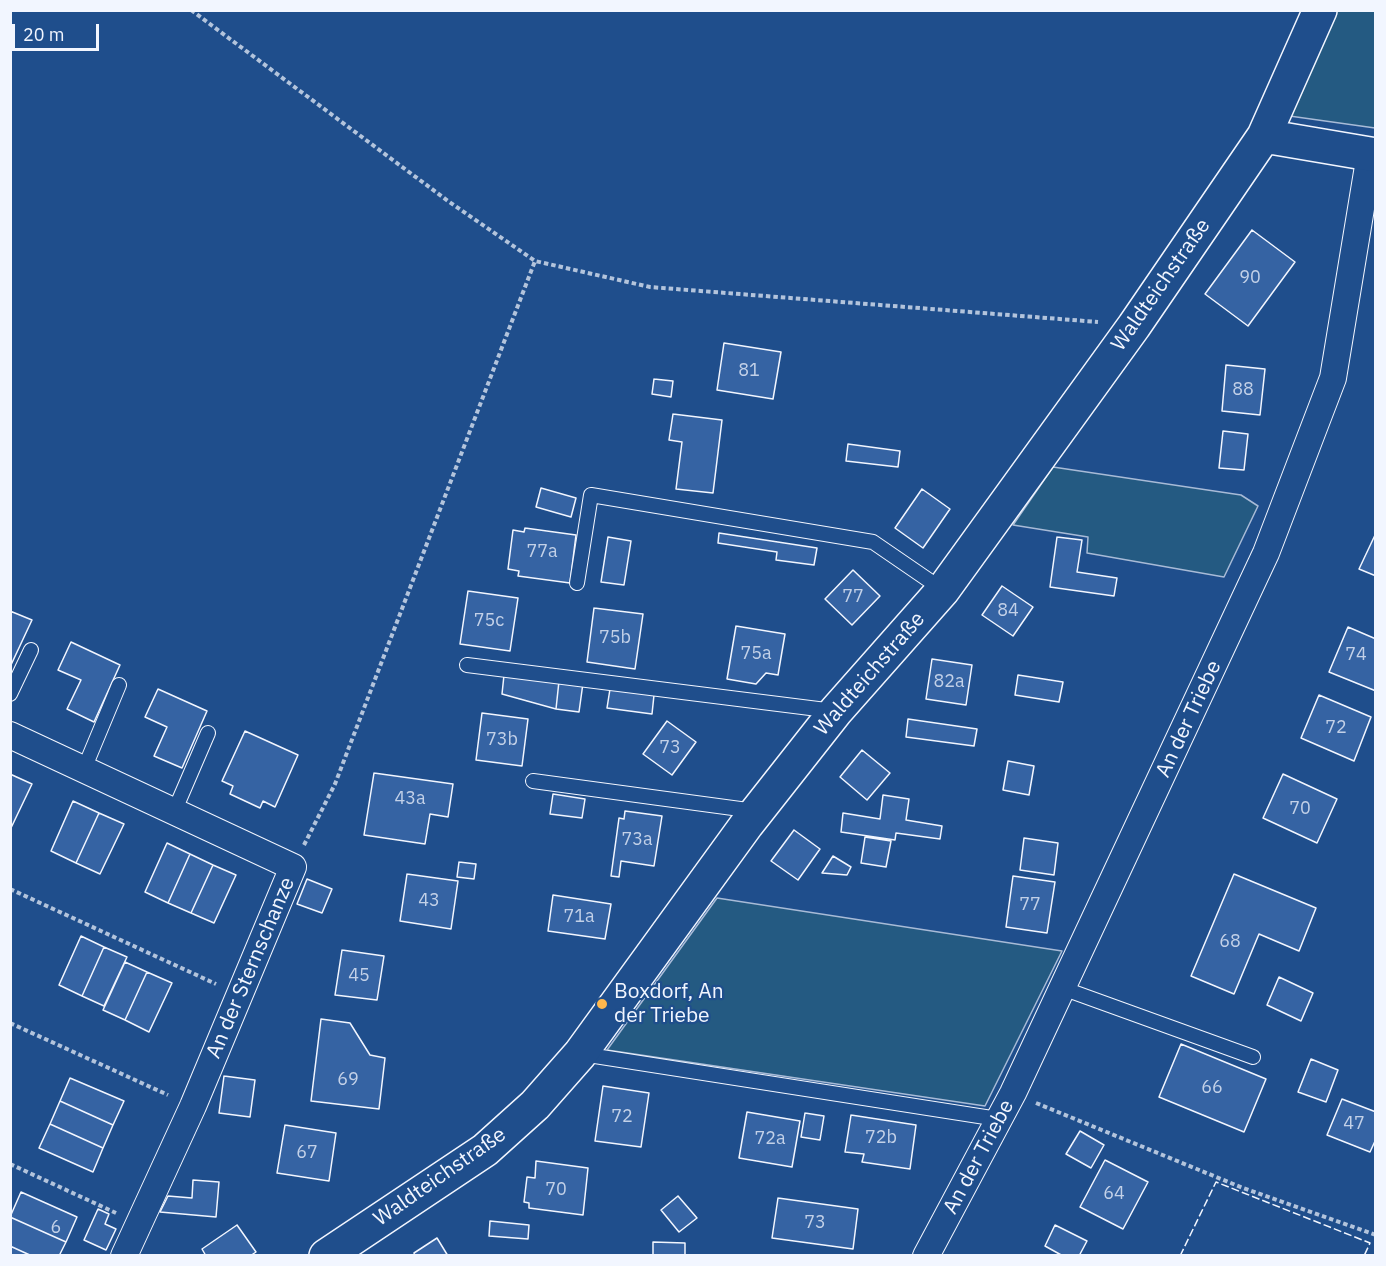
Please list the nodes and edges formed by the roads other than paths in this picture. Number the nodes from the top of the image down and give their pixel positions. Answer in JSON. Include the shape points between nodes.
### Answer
{"nodes":[{"id":1,"x":1320,"y":10,"type":"edge"},
{"id":2,"x":1264,"y":136,"type":"junction"},
{"id":3,"x":1372,"y":154,"type":"edge"},
{"id":4,"x":577,"y":583,"type":"dead end"},
{"id":5,"x":943,"y":590,"type":"junction"},
{"id":6,"x":32,"y":650,"type":"dead end"},
{"id":7,"x":467,"y":665,"type":"dead end"},
{"id":8,"x":119,"y":685,"type":"dead end"},
{"id":9,"x":10,"y":694,"type":"edge"},
{"id":10,"x":836,"y":711,"type":"junction"},
{"id":11,"x":208,"y":733,"type":"dead end"},
{"id":12,"x":10,"y":735,"type":"edge"},
{"id":13,"x":84,"y":770,"type":"junction"},
{"id":14,"x":532,"y":781,"type":"dead end"},
{"id":15,"x":757,"y":811,"type":"junction"},
{"id":16,"x":174,"y":812,"type":"junction"},
{"id":17,"x":1062,"y":988,"type":"junction"},
{"id":18,"x":580,"y":1054,"type":"junction"},
{"id":19,"x":1253,"y":1057,"type":"dead end"},
{"id":20,"x":998,"y":1119,"type":"junction"},
{"id":21,"x":124,"y":1256,"type":"edge"},
{"id":22,"x":326,"y":1256,"type":"edge"},
{"id":23,"x":926,"y":1256,"type":"edge"}],
"edges":[{"from":1,"to":2,"type":"street","name":"Waldteichstraße"},
{"from":2,"to":3,"type":"street"},
{"from":2,"to":5,"type":"street","name":"Waldteichstraße","via":[[1134,326]]},
{"from":3,"to":17,"type":"street","name":"An der Triebe","via":[[1333,378],[1266,553]]},
{"from":4,"to":5,"type":"lane","via":[[591,495],[873,542]]},
{"from":5,"to":10,"type":"street","name":"Waldteichstraße"},
{"from":6,"to":9,"type":"lane"},
{"from":7,"to":10,"type":"lane"},
{"from":8,"to":13,"type":"lane"},
{"from":10,"to":15,"type":"street","name":"Waldteichstraße"},
{"from":11,"to":16,"type":"lane"},
{"from":12,"to":13,"type":"street","name":"An der Sternschanze"},
{"from":13,"to":16,"type":"street","name":"An der Sternschanze"},
{"from":14,"to":15,"type":"lane"},
{"from":15,"to":18,"type":"street","name":"Waldteichstraße"},
{"from":16,"to":21,"type":"street","name":"An der Sternschanze","via":[[293,867],[193,1106]]},
{"from":17,"to":19,"type":"lane"},
{"from":17,"to":20,"type":"street","name":"An der Triebe"},
{"from":18,"to":20,"type":"lane"},
{"from":18,"to":22,"type":"street","name":"Waldteichstraße","via":[[534,1105],[485,1150]]},
{"from":20,"to":23,"type":"street","name":"An der Triebe"}]}
